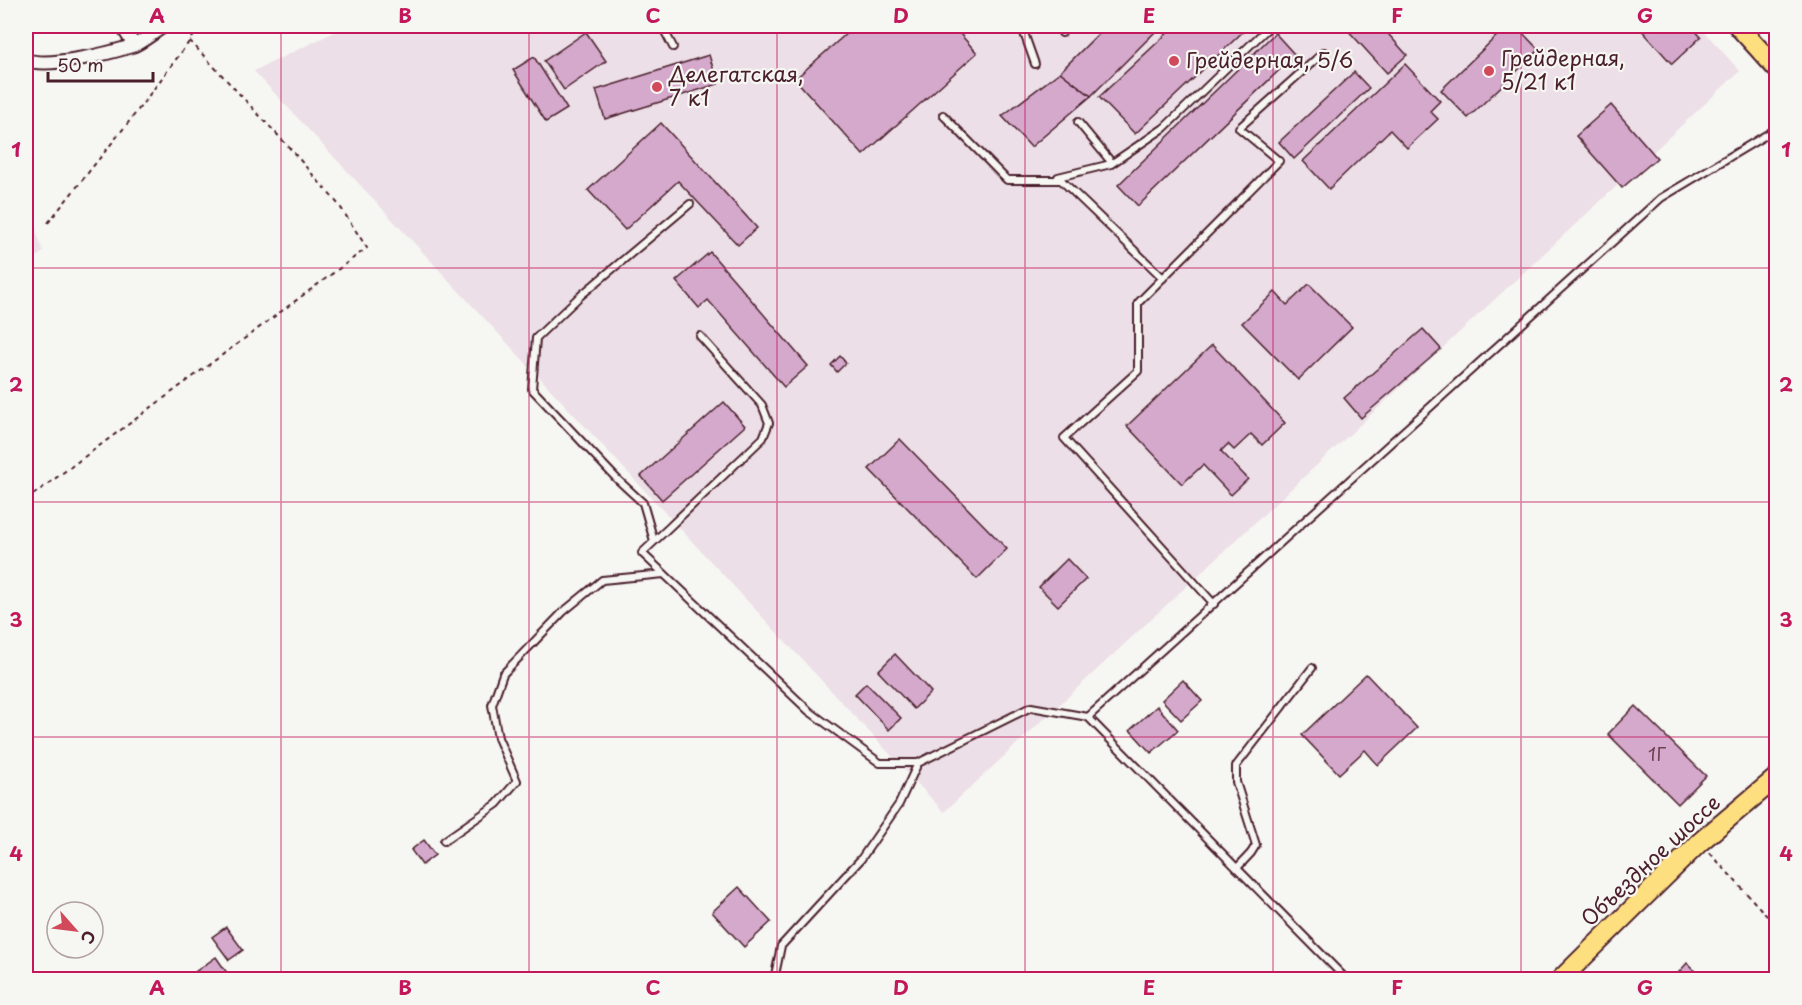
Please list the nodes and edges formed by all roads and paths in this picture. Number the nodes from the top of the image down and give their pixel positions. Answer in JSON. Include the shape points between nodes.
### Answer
{"nodes":[{"id":1,"x":122,"y":26,"type":"edge"},
{"id":2,"x":164,"y":26,"type":"edge"},
{"id":3,"x":201,"y":26,"type":"edge"},
{"id":4,"x":662,"y":26,"type":"edge"},
{"id":5,"x":1026,"y":26,"type":"edge"},
{"id":6,"x":1270,"y":26,"type":"edge"},
{"id":7,"x":1738,"y":26,"type":"edge"},
{"id":8,"x":190,"y":40,"type":"junction"},
{"id":9,"x":134,"y":45,"type":"junction"},
{"id":10,"x":674,"y":47,"type":"dead end"},
{"id":11,"x":1324,"y":52,"type":"dead end"},
{"id":12,"x":26,"y":60,"type":"edge"},
{"id":13,"x":1035,"y":64,"type":"dead end"},
{"id":14,"x":1776,"y":68,"type":"edge"},
{"id":15,"x":943,"y":115,"type":"dead end"},
{"id":16,"x":1078,"y":122,"type":"dead end"},
{"id":17,"x":1776,"y":129,"type":"edge"},
{"id":18,"x":1112,"y":163,"type":"junction"},
{"id":19,"x":1061,"y":180,"type":"junction"},
{"id":20,"x":690,"y":204,"type":"dead end"},
{"id":21,"x":48,"y":223,"type":"dead end"},
{"id":22,"x":1163,"y":278,"type":"junction"},
{"id":23,"x":700,"y":336,"type":"dead end"},
{"id":24,"x":26,"y":500,"type":"edge"},
{"id":25,"x":654,"y":541,"type":"junction"},
{"id":26,"x":664,"y":574,"type":"junction"},
{"id":27,"x":1214,"y":604,"type":"junction"},
{"id":28,"x":1312,"y":668,"type":"dead end"},
{"id":29,"x":1088,"y":717,"type":"junction"},
{"id":30,"x":918,"y":763,"type":"junction"},
{"id":31,"x":1776,"y":778,"type":"edge"},
{"id":32,"x":444,"y":841,"type":"dead end"},
{"id":33,"x":1700,"y":842,"type":"junction"},
{"id":34,"x":1237,"y":868,"type":"junction"},
{"id":35,"x":1776,"y":926,"type":"edge"},
{"id":36,"x":778,"y":980,"type":"edge"},
{"id":37,"x":1347,"y":980,"type":"edge"},
{"id":38,"x":1560,"y":980,"type":"edge"}],
"edges":[{"from":1,"to":9,"type":"street"},
{"from":2,"to":9,"type":"street"},
{"from":3,"to":8,"type":"path"},
{"from":4,"to":10,"type":"lane"},
{"from":5,"to":13,"type":"lane","via":[[1024,33]]},
{"from":6,"to":18,"type":"lane","via":[[1164,128]]},
{"from":7,"to":14,"type":"main road"},
{"from":8,"to":21,"type":"path"},
{"from":8,"to":24,"type":"path","via":[[339,205],[367,248]]},
{"from":9,"to":12,"type":"street","via":[[68,60],[36,64]]},
{"from":11,"to":22,"type":"lane","via":[[1239,128],[1279,161]]},
{"from":15,"to":19,"type":"lane","via":[[1007,180]]},
{"from":16,"to":18,"type":"lane"},
{"from":17,"to":27,"type":"lane","via":[[1661,198]]},
{"from":18,"to":19,"type":"lane","via":[[1058,177]]},
{"from":19,"to":22,"type":"lane"},
{"from":20,"to":25,"type":"lane","via":[[536,338],[532,389],[643,503]]},
{"from":22,"to":27,"type":"lane","via":[[1138,303],[1138,371],[1064,438]]},
{"from":23,"to":25,"type":"lane","via":[[762,405],[769,423],[764,438]]},
{"from":25,"to":26,"type":"lane","via":[[642,553]]},
{"from":26,"to":30,"type":"lane","via":[[809,711],[880,763]]},
{"from":26,"to":32,"type":"lane","via":[[602,580],[563,612],[503,674],[492,705],[498,738],[517,781],[497,804]]},
{"from":27,"to":29,"type":"lane"},
{"from":28,"to":34,"type":"lane","via":[[1236,766],[1236,782],[1256,844]]},
{"from":29,"to":30,"type":"lane","via":[[1031,707]]},
{"from":29,"to":34,"type":"lane"},
{"from":30,"to":36,"type":"lane","via":[[899,804],[861,858],[781,946],[775,975]]},
{"from":31,"to":33,"type":"main road","name":"Объездное шоссе"},
{"from":33,"to":35,"type":"path"},
{"from":33,"to":38,"type":"main road","name":"Объездное шоссе"},
{"from":34,"to":37,"type":"lane"}]}
